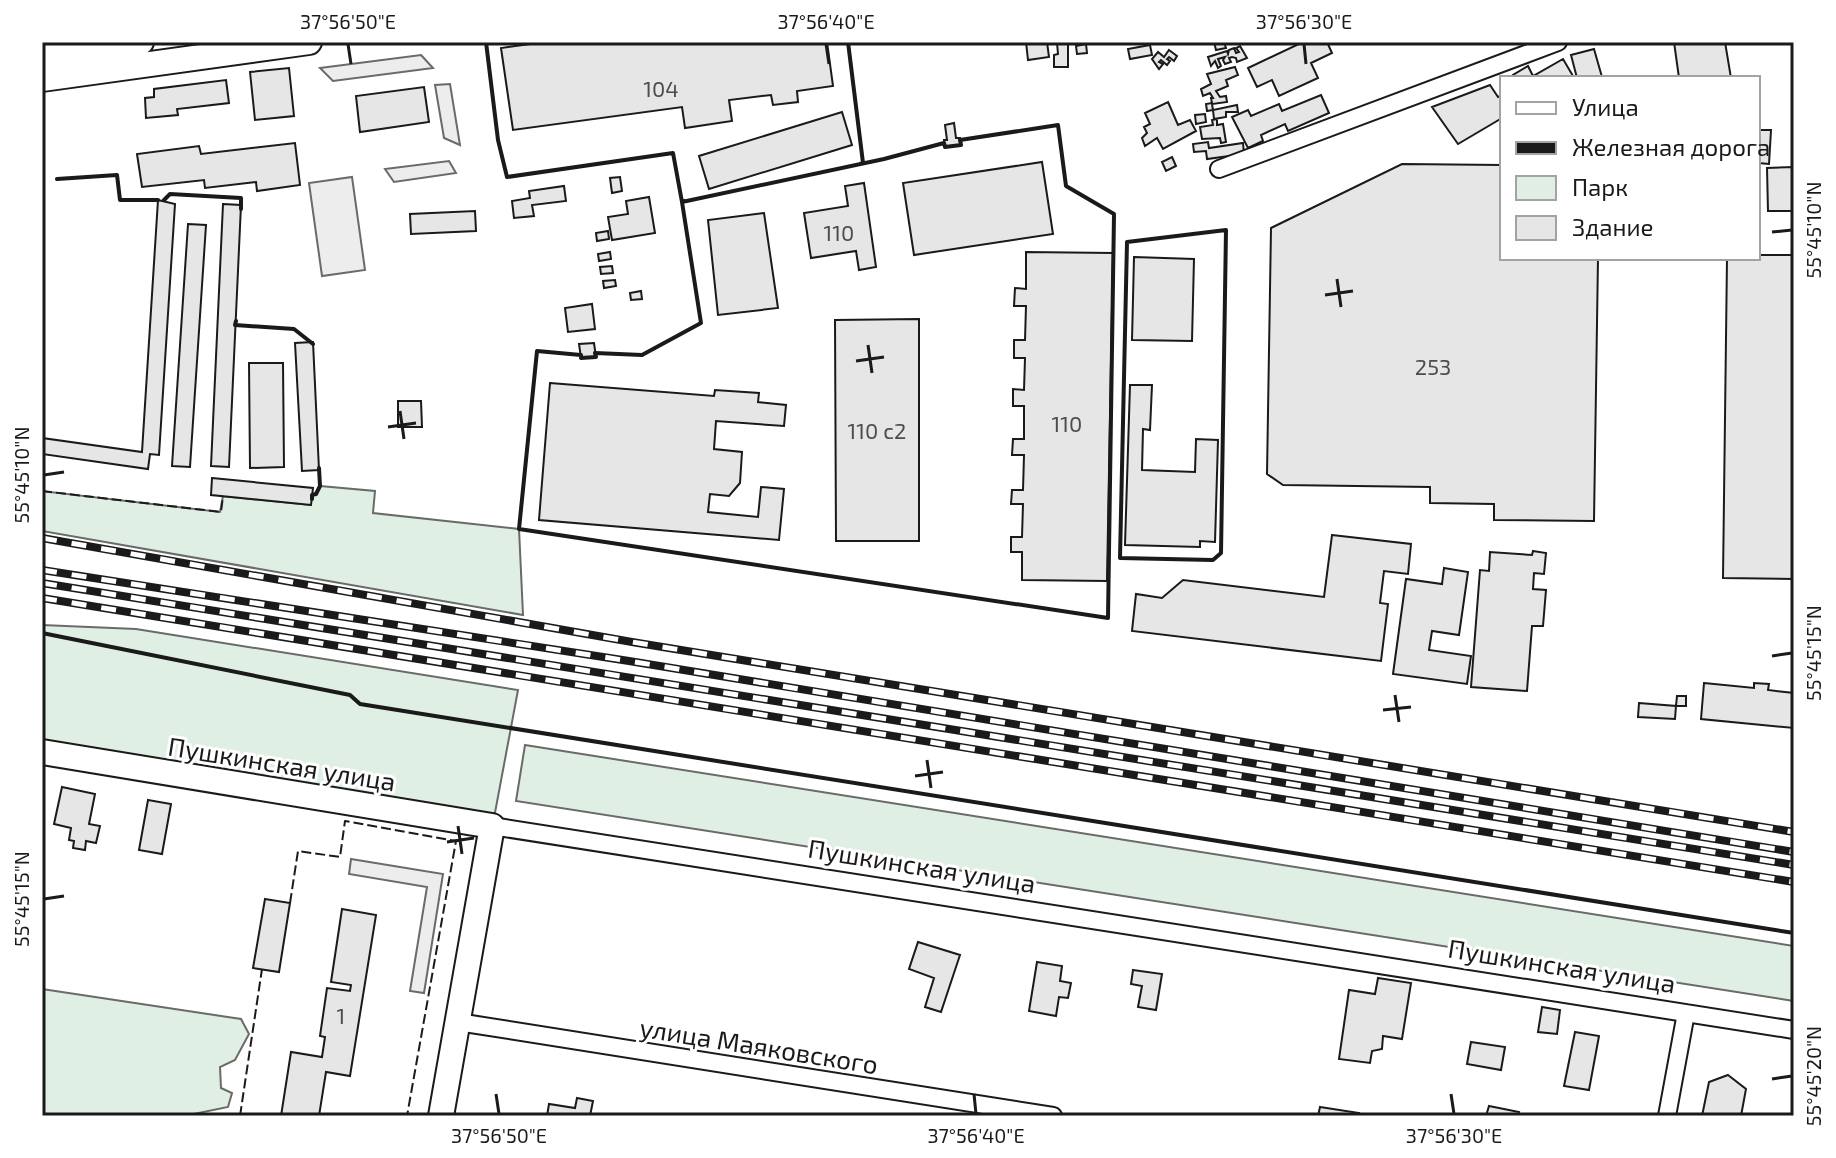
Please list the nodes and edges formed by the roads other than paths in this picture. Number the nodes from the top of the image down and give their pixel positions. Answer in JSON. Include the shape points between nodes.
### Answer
{"nodes":[{"id":1,"x":141,"y":42,"type":"edge"},
{"id":2,"x":309,"y":42,"type":"edge"},
{"id":3,"x":1558,"y":42,"type":"edge"},
{"id":4,"x":49,"y":66,"type":"edge"},
{"id":5,"x":1219,"y":169,"type":"dead end"},
{"id":6,"x":42,"y":752,"type":"edge"},
{"id":7,"x":492,"y":826,"type":"junction"},
{"id":8,"x":1686,"y":1013,"type":"junction"},
{"id":9,"x":458,"y":1022,"type":"junction"},
{"id":10,"x":1794,"y":1030,"type":"edge"},
{"id":11,"x":441,"y":1116,"type":"edge"},
{"id":12,"x":1053,"y":1116,"type":"edge"},
{"id":13,"x":1667,"y":1116,"type":"edge"}],
"edges":[{"from":1,"to":4,"type":"street"},
{"from":2,"to":4,"type":"street"},
{"from":3,"to":5,"type":"street"},
{"from":6,"to":7,"type":"street","name":"Пушкинская улица"},
{"from":7,"to":8,"type":"street","name":"Пушкинская улица"},
{"from":7,"to":9,"type":"street"},
{"from":8,"to":10,"type":"street","name":"Пушкинская улица"},
{"from":8,"to":13,"type":"street"},
{"from":9,"to":11,"type":"street"},
{"from":9,"to":12,"type":"street","name":"улица Маяковского"}]}
